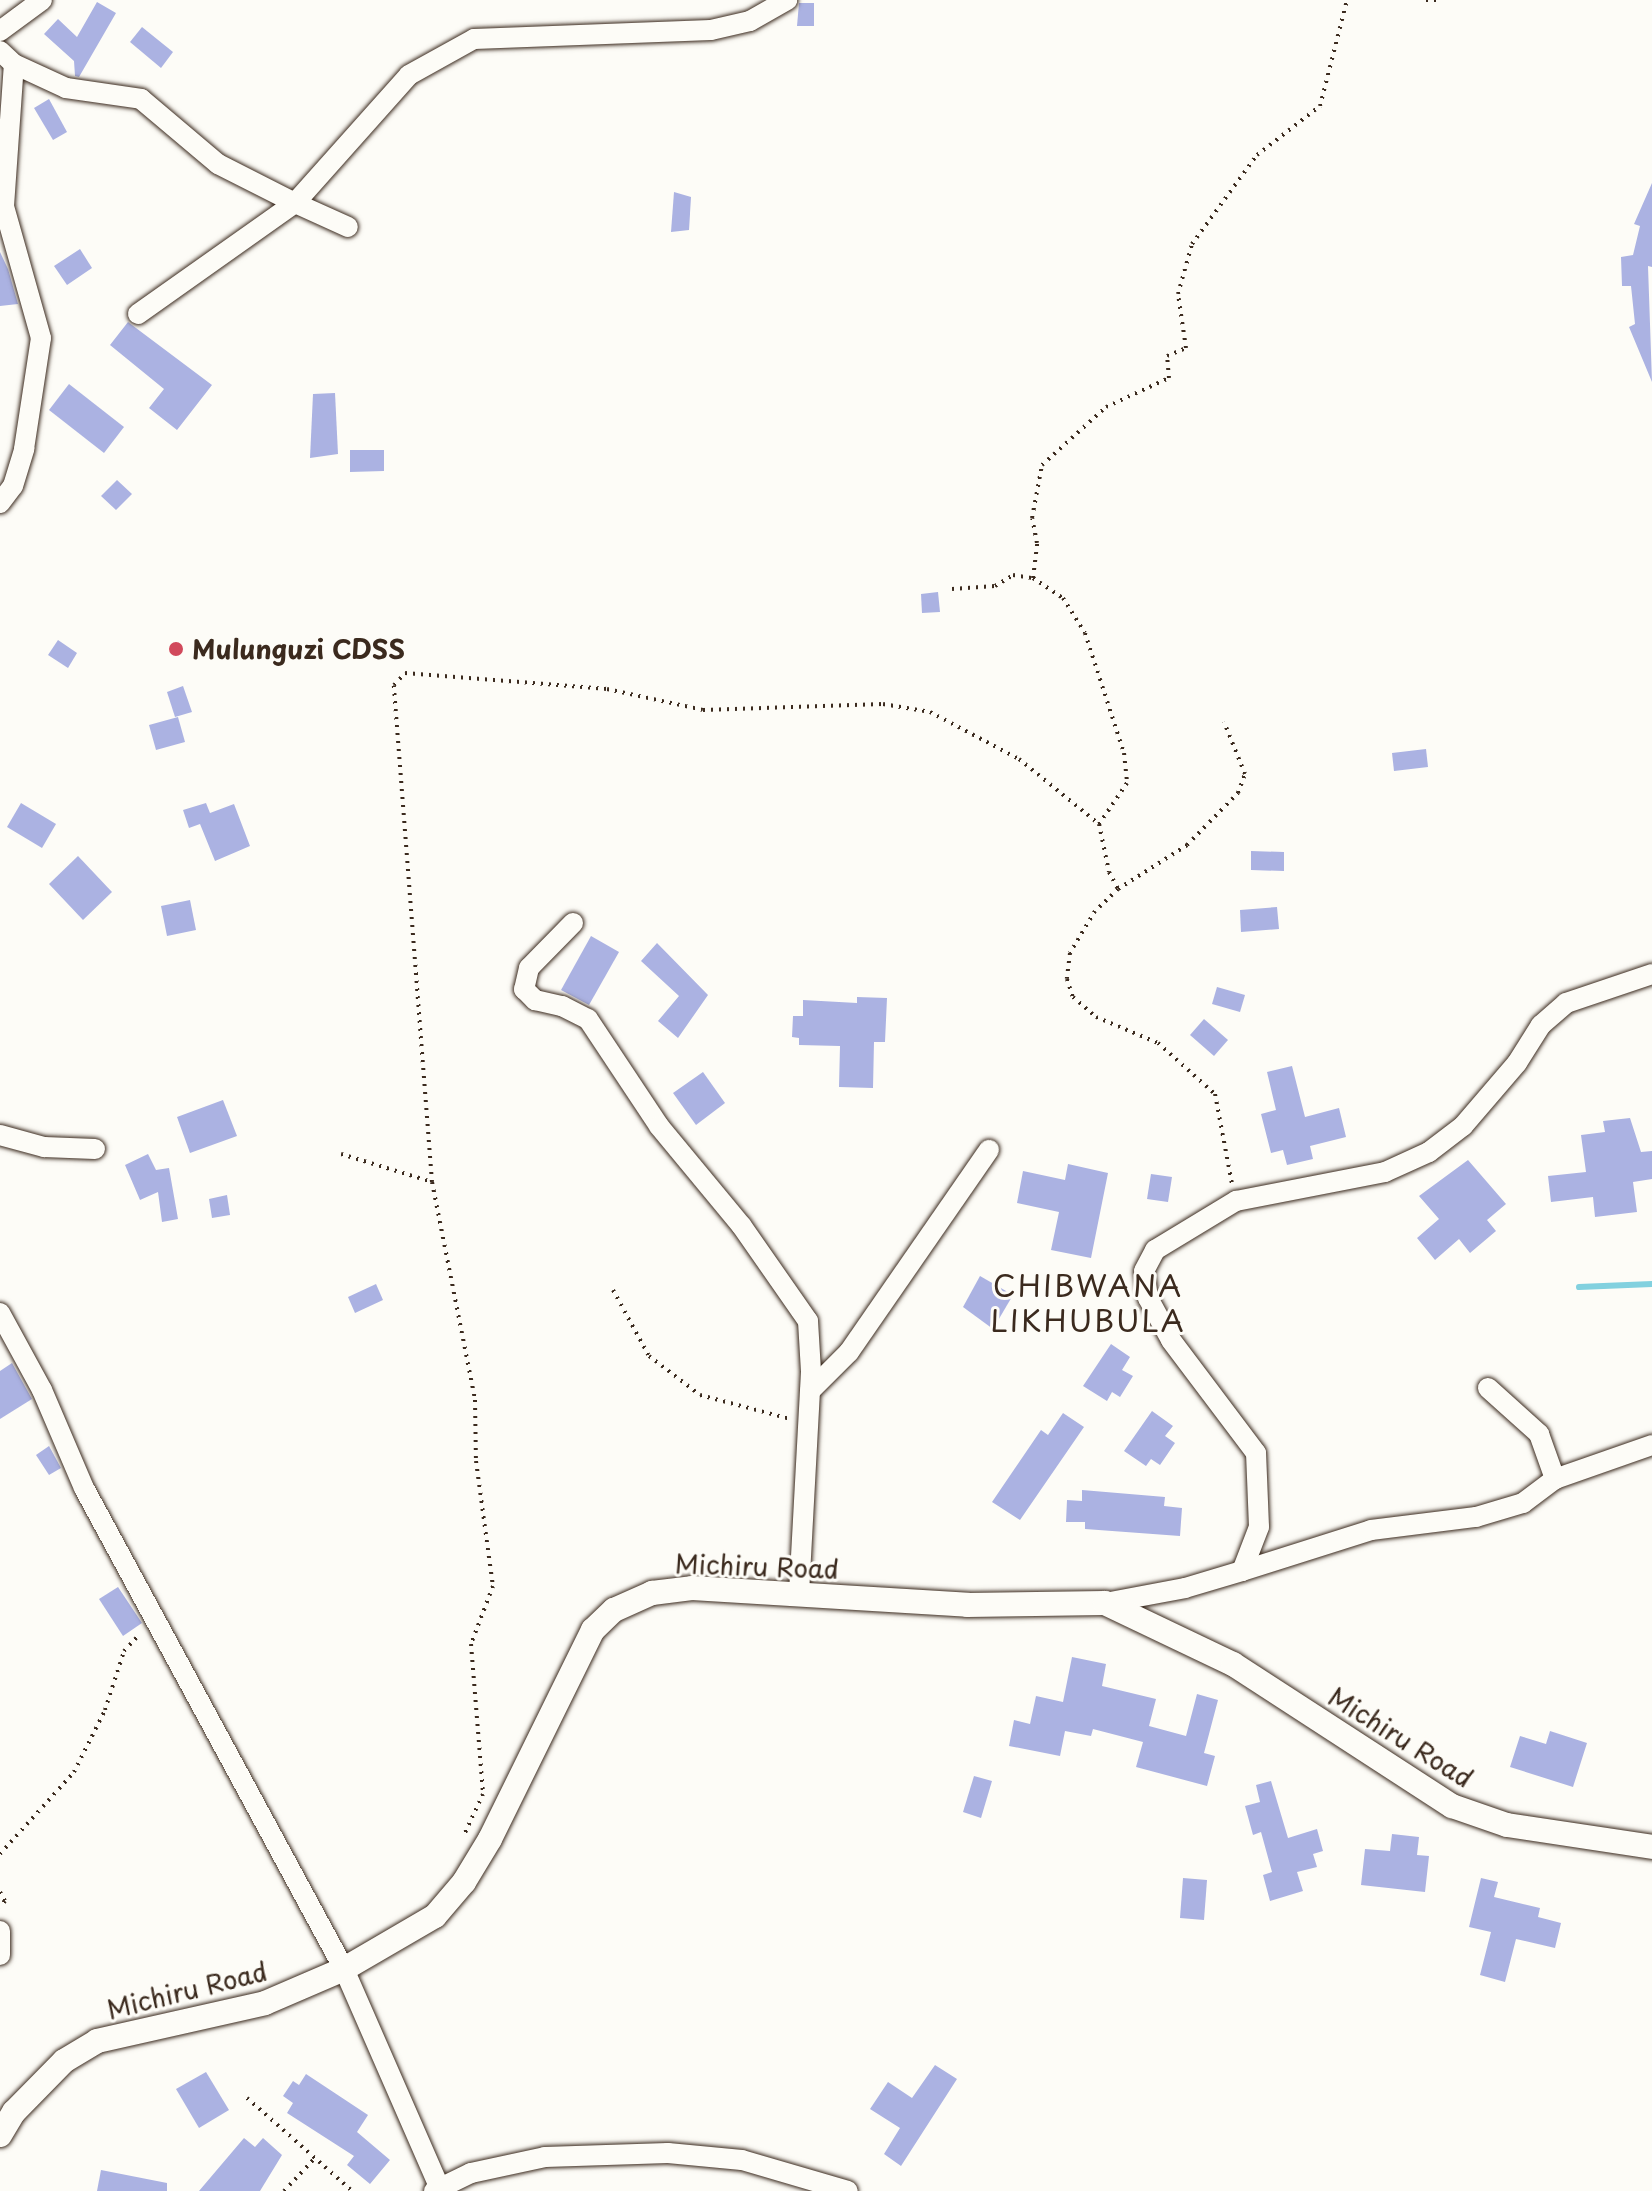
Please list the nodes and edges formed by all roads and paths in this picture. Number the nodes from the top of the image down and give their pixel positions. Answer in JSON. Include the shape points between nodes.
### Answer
{"nodes":[{"id":1,"x":42,"y":0,"type":"edge"},
{"id":2,"x":787,"y":0,"type":"edge"},
{"id":3,"x":1347,"y":0,"type":"edge"},
{"id":4,"x":1426,"y":0,"type":"edge"},
{"id":5,"x":1437,"y":0,"type":"edge"},
{"id":6,"x":0,"y":31,"type":"edge"},
{"id":7,"x":7,"y":58,"type":"edge"},
{"id":8,"x":295,"y":203,"type":"junction"},
{"id":9,"x":348,"y":227,"type":"dead end"},
{"id":10,"x":138,"y":314,"type":"dead end"},
{"id":11,"x":0,"y":503,"type":"edge"},
{"id":12,"x":1033,"y":578,"type":"junction"},
{"id":13,"x":952,"y":589,"type":"dead end"},
{"id":14,"x":1224,"y":722,"type":"dead end"},
{"id":15,"x":1099,"y":824,"type":"junction"},
{"id":16,"x":1118,"y":889,"type":"junction"},
{"id":17,"x":573,"y":923,"type":"dead end"},
{"id":18,"x":1652,"y":974,"type":"edge"},
{"id":19,"x":0,"y":1135,"type":"edge"},
{"id":20,"x":95,"y":1149,"type":"dead end"},
{"id":21,"x":989,"y":1150,"type":"dead end"},
{"id":22,"x":341,"y":1154,"type":"dead end"},
{"id":23,"x":432,"y":1182,"type":"junction"},
{"id":24,"x":1236,"y":1201,"type":"junction"},
{"id":25,"x":613,"y":1290,"type":"dead end"},
{"id":26,"x":0,"y":1313,"type":"edge"},
{"id":27,"x":1488,"y":1388,"type":"dead end"},
{"id":28,"x":810,"y":1391,"type":"junction"},
{"id":29,"x":808,"y":1422,"type":"junction"},
{"id":30,"x":1652,"y":1445,"type":"edge"},
{"id":31,"x":1555,"y":1479,"type":"junction"},
{"id":32,"x":1242,"y":1571,"type":"junction"},
{"id":33,"x":799,"y":1594,"type":"junction"},
{"id":34,"x":1105,"y":1603,"type":"junction"},
{"id":35,"x":155,"y":1618,"type":"junction"},
{"id":36,"x":460,"y":1845,"type":"dead end"},
{"id":37,"x":1652,"y":1847,"type":"edge"},
{"id":38,"x":0,"y":1854,"type":"edge"},
{"id":39,"x":0,"y":1892,"type":"edge"},
{"id":40,"x":0,"y":1907,"type":"edge"},
{"id":41,"x":0,"y":1931,"type":"edge"},
{"id":42,"x":0,"y":1955,"type":"edge"},
{"id":43,"x":344,"y":1969,"type":"junction"},
{"id":44,"x":247,"y":2098,"type":"dead end"},
{"id":45,"x":7,"y":2108,"type":"edge"},
{"id":46,"x":0,"y":2135,"type":"edge"},
{"id":47,"x":315,"y":2158,"type":"junction"},
{"id":48,"x":437,"y":2190,"type":"edge"},
{"id":49,"x":284,"y":2191,"type":"edge"},
{"id":50,"x":352,"y":2191,"type":"edge"},
{"id":51,"x":848,"y":2191,"type":"edge"}],
"edges":[{"from":1,"to":6,"type":"street"},
{"from":2,"to":8,"type":"street","via":[[750,21],[711,30],[474,39],[409,75]]},
{"from":3,"to":12,"type":"path","via":[[1320,106],[1257,155],[1192,244],[1178,294],[1186,348],[1167,356],[1169,378],[1106,407],[1042,465],[1032,518],[1037,543]]},
{"from":4,"to":5,"type":"path"},
{"from":7,"to":8,"type":"street","via":[[66,88],[141,99],[218,164]]},
{"from":7,"to":11,"type":"street","via":[[4,206],[41,338],[22,459],[13,486]]},
{"from":8,"to":9,"type":"street","via":[[335,226]]},
{"from":8,"to":10,"type":"street"},
{"from":12,"to":13,"type":"path","via":[[1013,575],[987,588]]},
{"from":12,"to":15,"type":"path","via":[[1063,598],[1085,633],[1124,753],[1127,783]]},
{"from":14,"to":16,"type":"path","via":[[1245,774],[1238,793],[1187,845]]},
{"from":15,"to":16,"type":"path"},
{"from":15,"to":23,"type":"path","via":[[1019,759],[930,712],[883,704],[703,710],[678,701],[537,680],[399,676],[394,685]]},
{"from":16,"to":24,"type":"path","via":[[1095,911],[1070,953],[1067,979],[1073,997],[1096,1017],[1158,1043],[1215,1094]]},
{"from":17,"to":28,"type":"street","via":[[529,968],[524,989],[535,1000],[588,1019],[659,1126],[797,1300],[808,1321]]},
{"from":18,"to":24,"type":"street","via":[[1566,1003],[1541,1025],[1517,1063],[1463,1126],[1429,1152],[1385,1172]]},
{"from":19,"to":20,"type":"street","via":[[44,1147]]},
{"from":21,"to":28,"type":"street","via":[[849,1352]]},
{"from":22,"to":23,"type":"path"},
{"from":23,"to":36,"type":"path","via":[[475,1400],[476,1461],[493,1586],[471,1644],[483,1794]]},
{"from":24,"to":32,"type":"street","via":[[1155,1250],[1144,1271],[1148,1298],[1171,1340],[1256,1453],[1259,1527]]},
{"from":25,"to":29,"type":"path","via":[[649,1356],[700,1395],[762,1416]]},
{"from":26,"to":35,"type":"street","via":[[32,1368],[84,1488]]},
{"from":27,"to":31,"type":"street","via":[[1539,1434]]},
{"from":28,"to":29,"type":"street"},
{"from":29,"to":33,"type":"street"},
{"from":30,"to":31,"type":"street"},
{"from":31,"to":32,"type":"street","via":[[1523,1503],[1476,1517],[1371,1530]]},
{"from":32,"to":34,"type":"street"},
{"from":33,"to":34,"type":"street","name":"Michiru Road","via":[[967,1605]]},
{"from":33,"to":43,"type":"street","name":"Michiru Road","via":[[671,1589],[614,1610],[593,1630],[557,1694],[464,1882],[435,1916]]},
{"from":34,"to":37,"type":"street","name":"Michiru Road","via":[[1233,1664],[1452,1806],[1507,1825]]},
{"from":35,"to":38,"type":"path","via":[[124,1651],[105,1710],[74,1772]]},
{"from":35,"to":43,"type":"street"},
{"from":39,"to":40,"type":"path","via":[[5,1901]]},
{"from":41,"to":42,"type":"street"},
{"from":43,"to":45,"type":"street","name":"Michiru Road","via":[[265,2003],[97,2041]]},
{"from":43,"to":48,"type":"street"},
{"from":44,"to":47,"type":"path"},
{"from":45,"to":46,"type":"street","name":"Michiru Road"},
{"from":47,"to":49,"type":"path"},
{"from":47,"to":50,"type":"path"},
{"from":48,"to":51,"type":"street","via":[[495,2166],[545,2157],[668,2153],[742,2160]]}]}
